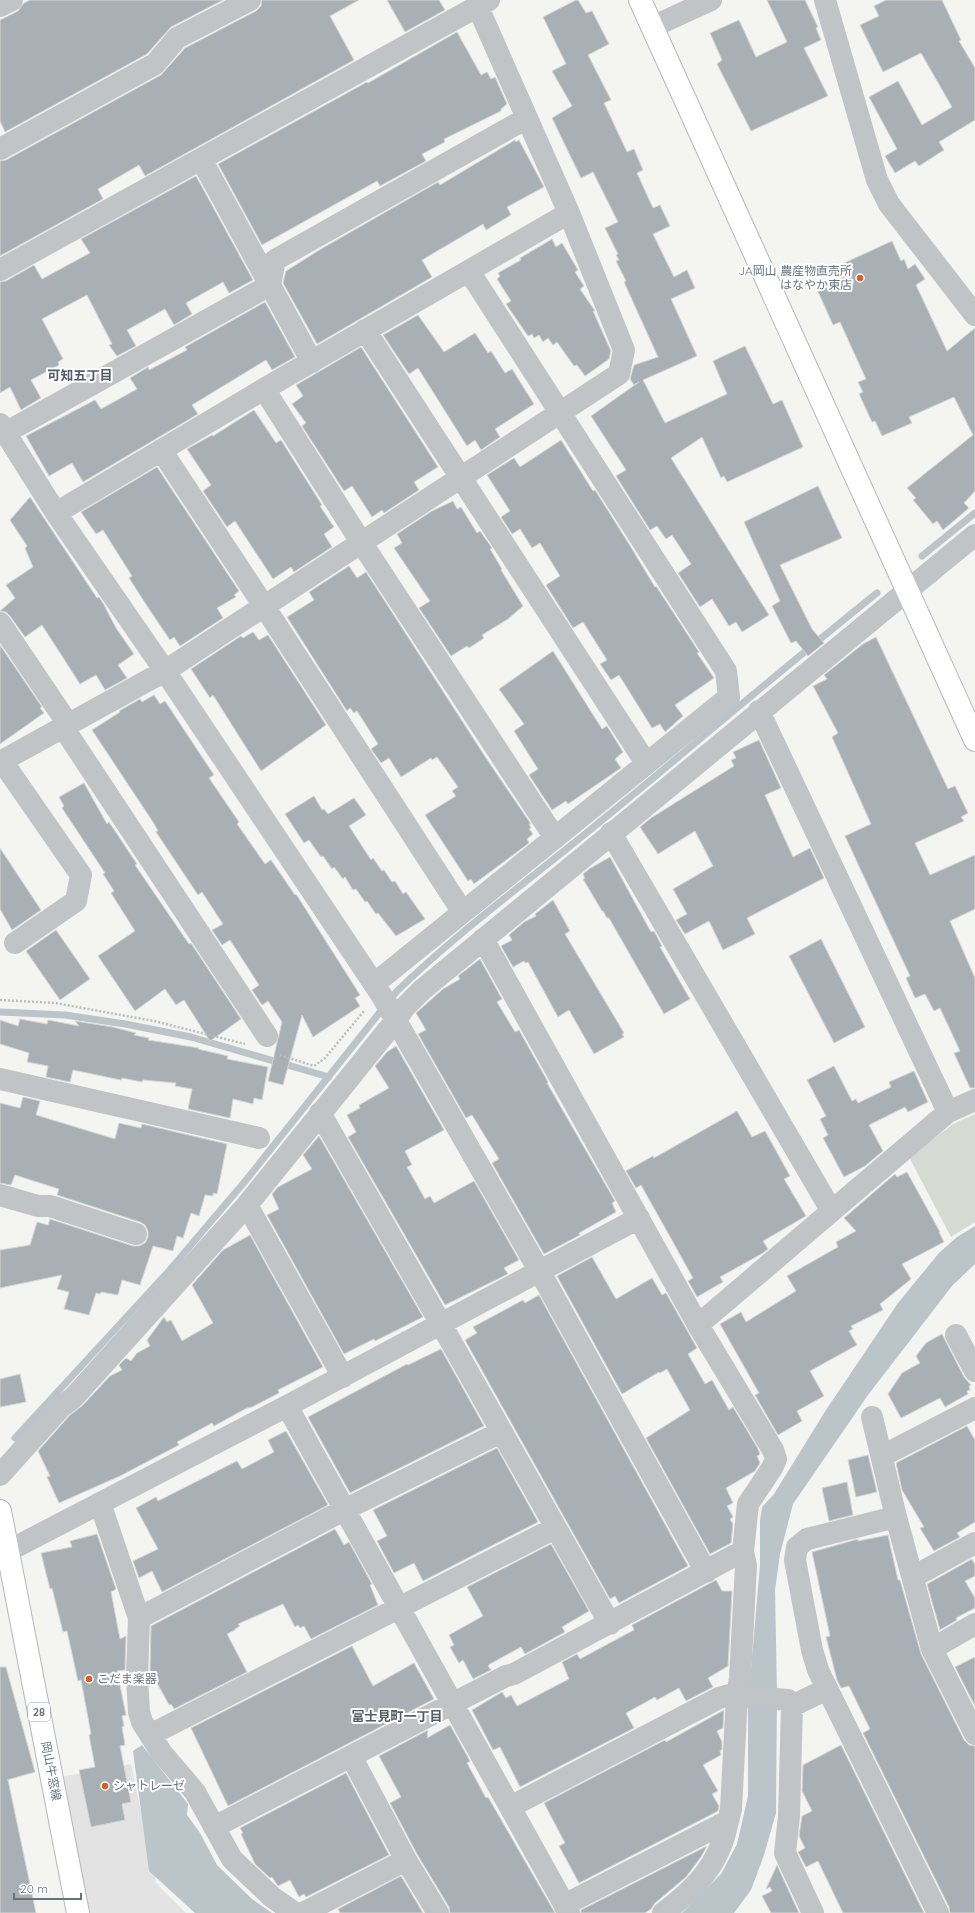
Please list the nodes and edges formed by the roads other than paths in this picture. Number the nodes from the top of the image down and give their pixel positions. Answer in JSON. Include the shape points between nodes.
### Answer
{"nodes":[{"id":1,"x":12,"y":0,"type":"edge"},
{"id":2,"x":250,"y":0,"type":"edge"},
{"id":3,"x":640,"y":0,"type":"edge"},
{"id":4,"x":710,"y":0,"type":"edge"},
{"id":5,"x":825,"y":0,"type":"edge"},
{"id":6,"x":483,"y":3,"type":"edge"},
{"id":7,"x":0,"y":6,"type":"edge"},
{"id":8,"x":652,"y":27,"type":"junction"},
{"id":9,"x":527,"y":118,"type":"junction"},
{"id":10,"x":0,"y":148,"type":"edge"},
{"id":11,"x":201,"y":159,"type":"junction"},
{"id":12,"x":569,"y":213,"type":"junction"},
{"id":13,"x":0,"y":270,"type":"edge"},
{"id":14,"x":469,"y":270,"type":"junction"},
{"id":15,"x":270,"y":285,"type":"junction"},
{"id":16,"x":975,"y":315,"type":"edge"},
{"id":17,"x":365,"y":330,"type":"junction"},
{"id":18,"x":312,"y":362,"type":"junction"},
{"id":19,"x":264,"y":389,"type":"junction"},
{"id":20,"x":560,"y":414,"type":"junction"},
{"id":21,"x":2,"y":429,"type":"edge"},
{"id":22,"x":161,"y":450,"type":"junction"},
{"id":23,"x":461,"y":478,"type":"junction"},
{"id":24,"x":56,"y":513,"type":"junction"},
{"id":25,"x":975,"y":534,"type":"edge"},
{"id":26,"x":361,"y":542,"type":"junction"},
{"id":27,"x":908,"y":589,"type":"junction"},
{"id":28,"x":264,"y":606,"type":"junction"},
{"id":29,"x":0,"y":623,"type":"edge"},
{"id":30,"x":165,"y":671,"type":"junction"},
{"id":31,"x":759,"y":711,"type":"junction"},
{"id":32,"x":66,"y":726,"type":"junction"},
{"id":33,"x":975,"y":740,"type":"edge"},
{"id":34,"x":1,"y":761,"type":"edge"},
{"id":35,"x":646,"y":763,"type":"junction"},
{"id":36,"x":611,"y":833,"type":"junction"},
{"id":37,"x":555,"y":838,"type":"junction"},
{"id":38,"x":462,"y":911,"type":"junction"},
{"id":39,"x":483,"y":939,"type":"junction"},
{"id":40,"x":15,"y":943,"type":"dead end"},
{"id":41,"x":384,"y":1000,"type":"junction"},
{"id":42,"x":272,"y":1045,"type":"road end"},
{"id":43,"x":0,"y":1079,"type":"edge"},
{"id":44,"x":975,"y":1100,"type":"edge"},
{"id":45,"x":948,"y":1112,"type":"junction"},
{"id":46,"x":320,"y":1113,"type":"junction"},
{"id":47,"x":259,"y":1138,"type":"dead end"},
{"id":48,"x":0,"y":1195,"type":"edge"},
{"id":49,"x":247,"y":1205,"type":"junction"},
{"id":50,"x":831,"y":1210,"type":"junction"},
{"id":51,"x":639,"y":1218,"type":"junction"},
{"id":52,"x":136,"y":1234,"type":"dead end"},
{"id":53,"x":540,"y":1272,"type":"junction"},
{"id":54,"x":442,"y":1324,"type":"junction"},
{"id":55,"x":698,"y":1324,"type":"junction"},
{"id":56,"x":956,"y":1335,"type":"dead end"},
{"id":57,"x":975,"y":1371,"type":"edge"},
{"id":58,"x":343,"y":1377,"type":"junction"},
{"id":59,"x":287,"y":1406,"type":"junction"},
{"id":60,"x":975,"y":1408,"type":"edge"},
{"id":61,"x":872,"y":1417,"type":"dead end"},
{"id":62,"x":501,"y":1432,"type":"junction"},
{"id":63,"x":882,"y":1456,"type":"junction"},
{"id":64,"x":0,"y":1474,"type":"edge"},
{"id":65,"x":100,"y":1503,"type":"junction"},
{"id":66,"x":344,"y":1510,"type":"junction"},
{"id":67,"x":0,"y":1511,"type":"edge"},
{"id":68,"x":896,"y":1517,"type":"junction"},
{"id":69,"x":555,"y":1528,"type":"junction"},
{"id":70,"x":975,"y":1543,"type":"edge"},
{"id":71,"x":8,"y":1551,"type":"junction"},
{"id":72,"x":744,"y":1551,"type":"junction"},
{"id":73,"x":706,"y":1572,"type":"junction"},
{"id":74,"x":913,"y":1577,"type":"junction"},
{"id":75,"x":399,"y":1608,"type":"junction"},
{"id":76,"x":138,"y":1618,"type":"junction"},
{"id":77,"x":610,"y":1624,"type":"junction"},
{"id":78,"x":975,"y":1624,"type":"edge"},
{"id":79,"x":932,"y":1649,"type":"junction"},
{"id":80,"x":827,"y":1689,"type":"junction"},
{"id":81,"x":741,"y":1696,"type":"junction"},
{"id":82,"x":786,"y":1702,"type":"junction"},
{"id":83,"x":452,"y":1704,"type":"junction"},
{"id":84,"x":975,"y":1734,"type":"edge"},
{"id":85,"x":150,"y":1735,"type":"junction"},
{"id":86,"x":351,"y":1756,"type":"junction"},
{"id":87,"x":510,"y":1807,"type":"junction"},
{"id":88,"x":728,"y":1825,"type":"junction"},
{"id":89,"x":214,"y":1827,"type":"junction"},
{"id":90,"x":406,"y":1860,"type":"junction"},
{"id":91,"x":567,"y":1909,"type":"edge"},
{"id":92,"x":78,"y":1913,"type":"edge"},
{"id":93,"x":295,"y":1913,"type":"edge"},
{"id":94,"x":303,"y":1913,"type":"edge"},
{"id":95,"x":438,"y":1913,"type":"edge"},
{"id":96,"x":663,"y":1913,"type":"edge"},
{"id":97,"x":813,"y":1913,"type":"edge"},
{"id":98,"x":938,"y":1913,"type":"edge"}],
"edges":[{"from":1,"to":7,"type":"street"},
{"from":2,"to":10,"type":"street","via":[[177,38],[155,64]]},
{"from":3,"to":8,"type":"street"},
{"from":4,"to":8,"type":"street"},
{"from":5,"to":16,"type":"street","via":[[877,180],[889,204]]},
{"from":6,"to":9,"type":"street"},
{"from":6,"to":11,"type":"street"},
{"from":8,"to":27,"type":"street"},
{"from":9,"to":12,"type":"street"},
{"from":9,"to":15,"type":"street","via":[[275,260]]},
{"from":11,"to":13,"type":"street"},
{"from":11,"to":15,"type":"street"},
{"from":12,"to":14,"type":"street"},
{"from":12,"to":20,"type":"street","via":[[624,350],[619,374]]},
{"from":14,"to":17,"type":"street"},
{"from":14,"to":20,"type":"street"},
{"from":15,"to":18,"type":"street"},
{"from":15,"to":21,"type":"street"},
{"from":17,"to":18,"type":"street"},
{"from":17,"to":23,"type":"street"},
{"from":18,"to":19,"type":"street"},
{"from":19,"to":22,"type":"street"},
{"from":19,"to":26,"type":"street"},
{"from":20,"to":23,"type":"street"},
{"from":20,"to":35,"type":"street","via":[[726,671],[729,696]]},
{"from":21,"to":24,"type":"street"},
{"from":22,"to":24,"type":"street"},
{"from":22,"to":28,"type":"street"},
{"from":23,"to":26,"type":"street"},
{"from":23,"to":35,"type":"street"},
{"from":24,"to":30,"type":"street"},
{"from":25,"to":27,"type":"street"},
{"from":26,"to":28,"type":"street"},
{"from":26,"to":37,"type":"street"},
{"from":27,"to":31,"type":"street"},
{"from":27,"to":33,"type":"street"},
{"from":28,"to":30,"type":"street"},
{"from":28,"to":38,"type":"street"},
{"from":29,"to":32,"type":"street"},
{"from":30,"to":32,"type":"street"},
{"from":30,"to":41,"type":"street"},
{"from":31,"to":36,"type":"street"},
{"from":31,"to":45,"type":"street"},
{"from":32,"to":34,"type":"street"},
{"from":32,"to":42,"type":"street"},
{"from":34,"to":40,"type":"street","via":[[81,875],[76,902]]},
{"from":35,"to":37,"type":"street"},
{"from":36,"to":39,"type":"street"},
{"from":36,"to":50,"type":"street"},
{"from":37,"to":38,"type":"street"},
{"from":38,"to":41,"type":"street"},
{"from":39,"to":41,"type":"street","via":[[404,1008]]},
{"from":39,"to":51,"type":"street"},
{"from":41,"to":46,"type":"street"},
{"from":41,"to":53,"type":"street"},
{"from":43,"to":47,"type":"street"},
{"from":44,"to":45,"type":"street"},
{"from":45,"to":50,"type":"street"},
{"from":46,"to":49,"type":"street"},
{"from":46,"to":54,"type":"street"},
{"from":48,"to":52,"type":"street","via":[[38,1206],[50,1206]]},
{"from":49,"to":58,"type":"street"},
{"from":49,"to":64,"type":"street","via":[[73,1398],[62,1406]]},
{"from":50,"to":55,"type":"street"},
{"from":51,"to":53,"type":"street"},
{"from":51,"to":55,"type":"street"},
{"from":53,"to":54,"type":"street"},
{"from":53,"to":73,"type":"street"},
{"from":54,"to":58,"type":"street"},
{"from":54,"to":62,"type":"street"},
{"from":55,"to":72,"type":"street","via":[[776,1459],[748,1504]]},
{"from":56,"to":57,"type":"street"},
{"from":58,"to":59,"type":"street"},
{"from":59,"to":65,"type":"street"},
{"from":59,"to":66,"type":"street"},
{"from":60,"to":63,"type":"street"},
{"from":61,"to":63,"type":"street"},
{"from":62,"to":66,"type":"street"},
{"from":62,"to":69,"type":"street"},
{"from":63,"to":68,"type":"street"},
{"from":65,"to":71,"type":"street"},
{"from":65,"to":76,"type":"street"},
{"from":66,"to":75,"type":"street"},
{"from":66,"to":76,"type":"street"},
{"from":67,"to":71,"type":"street","name":"岡山牛窓線","number":"28"},
{"from":68,"to":74,"type":"street"},
{"from":68,"to":80,"type":"street","via":[[807,1539],[797,1547],[795,1560],[812,1650]]},
{"from":69,"to":75,"type":"street"},
{"from":69,"to":77,"type":"street"},
{"from":70,"to":74,"type":"street"},
{"from":71,"to":92,"type":"street","name":"岡山牛窓線","number":"28"},
{"from":72,"to":73,"type":"street"},
{"from":72,"to":81,"type":"street","via":[[746,1566]]},
{"from":73,"to":77,"type":"street"},
{"from":74,"to":79,"type":"street"},
{"from":75,"to":83,"type":"street"},
{"from":75,"to":85,"type":"street"},
{"from":76,"to":85,"type":"street","via":[[139,1712]]},
{"from":77,"to":83,"type":"street"},
{"from":78,"to":79,"type":"street"},
{"from":79,"to":84,"type":"street"},
{"from":80,"to":82,"type":"street"},
{"from":80,"to":98,"type":"street"},
{"from":81,"to":82,"type":"street"},
{"from":81,"to":87,"type":"street","via":[[729,1695],[719,1698]]},
{"from":81,"to":88,"type":"street"},
{"from":82,"to":97,"type":"street","via":[[790,1816],[785,1853]]},
{"from":83,"to":86,"type":"street"},
{"from":83,"to":87,"type":"street"},
{"from":85,"to":89,"type":"street","via":[[195,1792]]},
{"from":86,"to":89,"type":"street"},
{"from":86,"to":90,"type":"street"},
{"from":87,"to":91,"type":"street"},
{"from":88,"to":91,"type":"street","via":[[722,1824]]},
{"from":88,"to":96,"type":"street","via":[[712,1866],[697,1884]]},
{"from":89,"to":93,"type":"street","via":[[232,1859],[272,1897]]},
{"from":90,"to":94,"type":"street"},
{"from":90,"to":95,"type":"street"}]}
